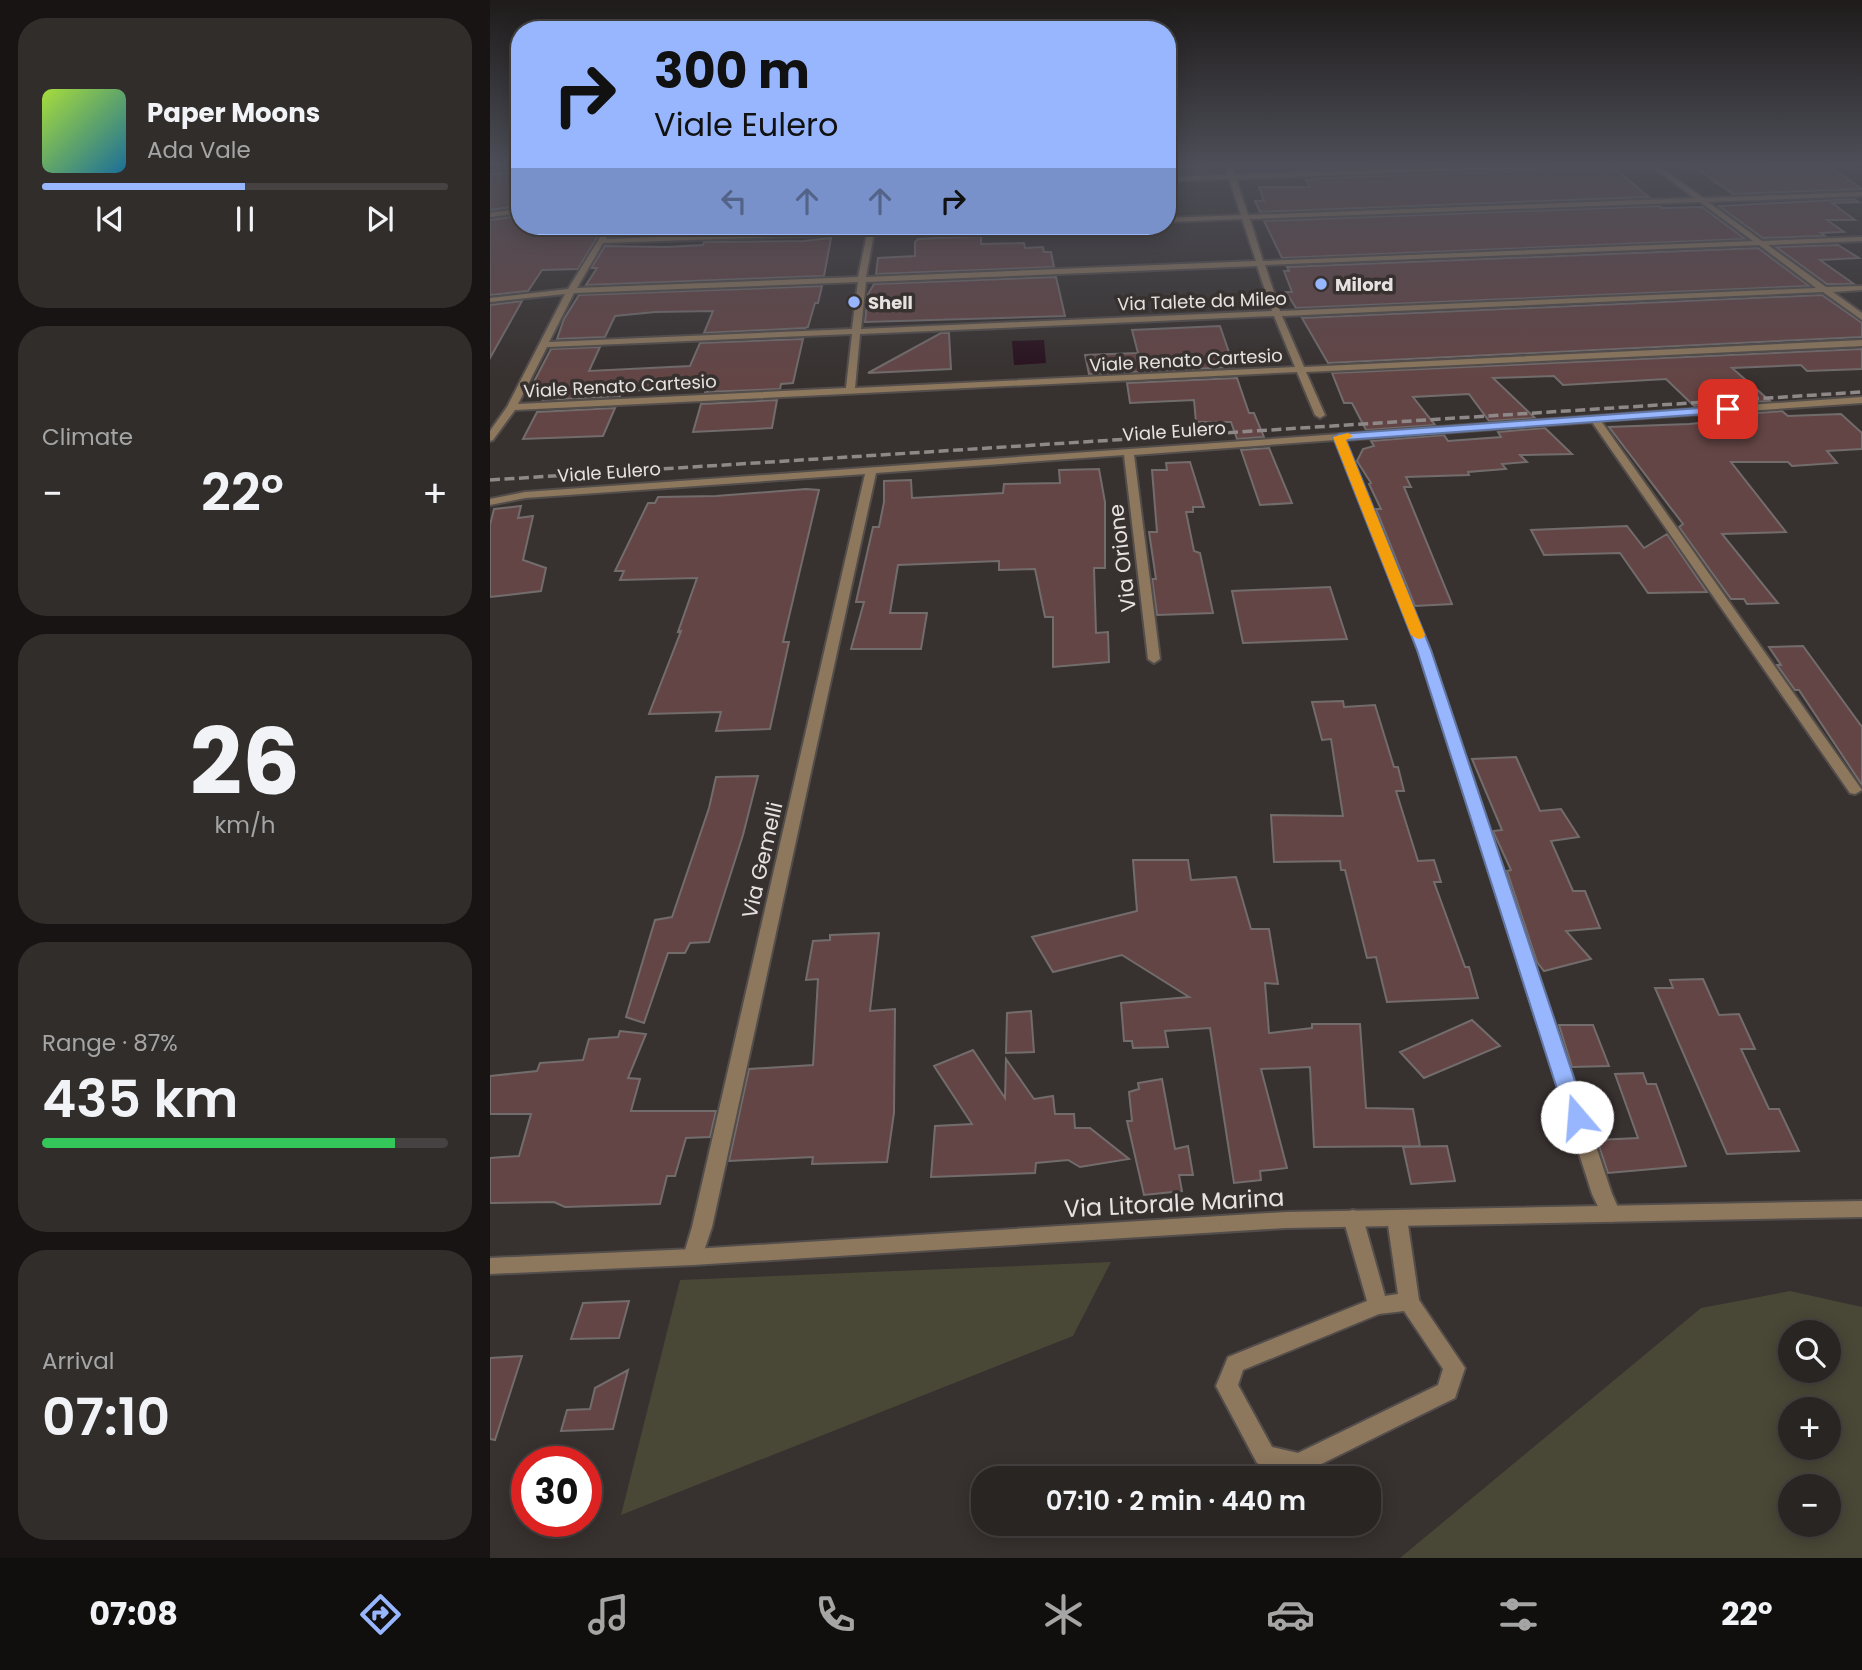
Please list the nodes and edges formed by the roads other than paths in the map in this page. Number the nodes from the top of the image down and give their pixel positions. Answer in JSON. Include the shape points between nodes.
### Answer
{"nodes":[{"id":1,"x":604,"y":237,"type":"edge"},
{"id":2,"x":691,"y":237,"type":"edge"},
{"id":3,"x":870,"y":237,"type":"edge"},
{"id":4,"x":1252,"y":237,"type":"edge"},
{"id":5,"x":1751,"y":237,"type":"edge"},
{"id":6,"x":1862,"y":239,"type":"edge"},
{"id":7,"x":602,"y":241,"type":"junction"},
{"id":8,"x":1759,"y":243,"type":"junction"},
{"id":9,"x":1260,"y":262,"type":"junction"},
{"id":10,"x":862,"y":279,"type":"junction"},
{"id":11,"x":1862,"y":288,"type":"edge"},
{"id":12,"x":1823,"y":289,"type":"junction"},
{"id":13,"x":571,"y":291,"type":"junction"},
{"id":14,"x":492,"y":298,"type":"edge"},
{"id":15,"x":1277,"y":314,"type":"junction"},
{"id":16,"x":1862,"y":317,"type":"edge"},
{"id":17,"x":856,"y":332,"type":"junction"},
{"id":18,"x":1862,"y":344,"type":"edge"},
{"id":19,"x":542,"y":345,"type":"junction"},
{"id":20,"x":1300,"y":370,"type":"junction"},
{"id":21,"x":850,"y":391,"type":"junction"},
{"id":22,"x":1862,"y":400,"type":"edge"},
{"id":23,"x":512,"y":407,"type":"junction"},
{"id":24,"x":1320,"y":415,"type":"dead end"},
{"id":25,"x":1594,"y":418,"type":"junction"},
{"id":26,"x":1339,"y":437,"type":"junction"},
{"id":27,"x":490,"y":438,"type":"edge"},
{"id":28,"x":1129,"y":452,"type":"junction"},
{"id":29,"x":871,"y":471,"type":"junction"},
{"id":30,"x":490,"y":502,"type":"edge"},
{"id":31,"x":1154,"y":659,"type":"dead end"},
{"id":32,"x":1855,"y":790,"type":"dead end"},
{"id":33,"x":1862,"y":1209,"type":"edge"},
{"id":34,"x":1611,"y":1214,"type":"junction"},
{"id":35,"x":1353,"y":1218,"type":"junction"},
{"id":36,"x":1397,"y":1218,"type":"junction"},
{"id":37,"x":693,"y":1257,"type":"junction"},
{"id":38,"x":490,"y":1266,"type":"edge"},
{"id":39,"x":1409,"y":1302,"type":"junction"},
{"id":40,"x":1378,"y":1305,"type":"junction"}],
"edges":[{"from":1,"to":7,"type":"street"},
{"from":2,"to":7,"type":"street"},
{"from":3,"to":10,"type":"street"},
{"from":4,"to":9,"type":"street"},
{"from":5,"to":8,"type":"street"},
{"from":6,"to":8,"type":"street"},
{"from":7,"to":13,"type":"street"},
{"from":8,"to":9,"type":"street"},
{"from":8,"to":12,"type":"street"},
{"from":9,"to":10,"type":"street"},
{"from":9,"to":15,"type":"street"},
{"from":10,"to":13,"type":"street"},
{"from":10,"to":17,"type":"street"},
{"from":11,"to":12,"type":"street","name":"Via Talete da Mileo"},
{"from":12,"to":15,"type":"street","name":"Via Talete da Mileo"},
{"from":12,"to":16,"type":"street"},
{"from":13,"to":14,"type":"street"},
{"from":13,"to":19,"type":"street"},
{"from":15,"to":17,"type":"street","name":"Via Talete da Mileo"},
{"from":15,"to":20,"type":"street"},
{"from":17,"to":19,"type":"street","name":"Via Talete da Mileo"},
{"from":17,"to":21,"type":"street"},
{"from":18,"to":20,"type":"street","name":"Viale Renato Cartesio"},
{"from":19,"to":23,"type":"street"},
{"from":20,"to":21,"type":"street","name":"Viale Renato Cartesio"},
{"from":20,"to":24,"type":"street"},
{"from":21,"to":23,"type":"street","name":"Viale Renato Cartesio"},
{"from":22,"to":25,"type":"street","name":"Viale Eulero"},
{"from":23,"to":27,"type":"street"},
{"from":25,"to":26,"type":"street","name":"Viale Eulero"},
{"from":25,"to":32,"type":"street"},
{"from":26,"to":28,"type":"street","name":"Viale Eulero"},
{"from":26,"to":34,"type":"street","via":[[1424,650]]},
{"from":28,"to":29,"type":"street","name":"Viale Eulero"},
{"from":28,"to":31,"type":"street","name":"Via Orione"},
{"from":29,"to":30,"type":"street","name":"Viale Eulero","via":[[525,495]]},
{"from":29,"to":37,"type":"street","name":"Via Gemelli"},
{"from":33,"to":34,"type":"street","name":"Via Litorale Marina"},
{"from":34,"to":36,"type":"street","name":"Via Litorale Marina"},
{"from":35,"to":36,"type":"street","name":"Via Litorale Marina"},
{"from":35,"to":37,"type":"street","name":"Via Litorale Marina"},
{"from":35,"to":40,"type":"street"},
{"from":36,"to":39,"type":"street"},
{"from":37,"to":38,"type":"street","name":"Via Litorale Marina"},
{"from":39,"to":40,"type":"street"},
{"from":39,"to":40,"type":"street","via":[[1454,1368],[1447,1391],[1299,1464],[1265,1456],[1227,1386],[1236,1364]]}]}
